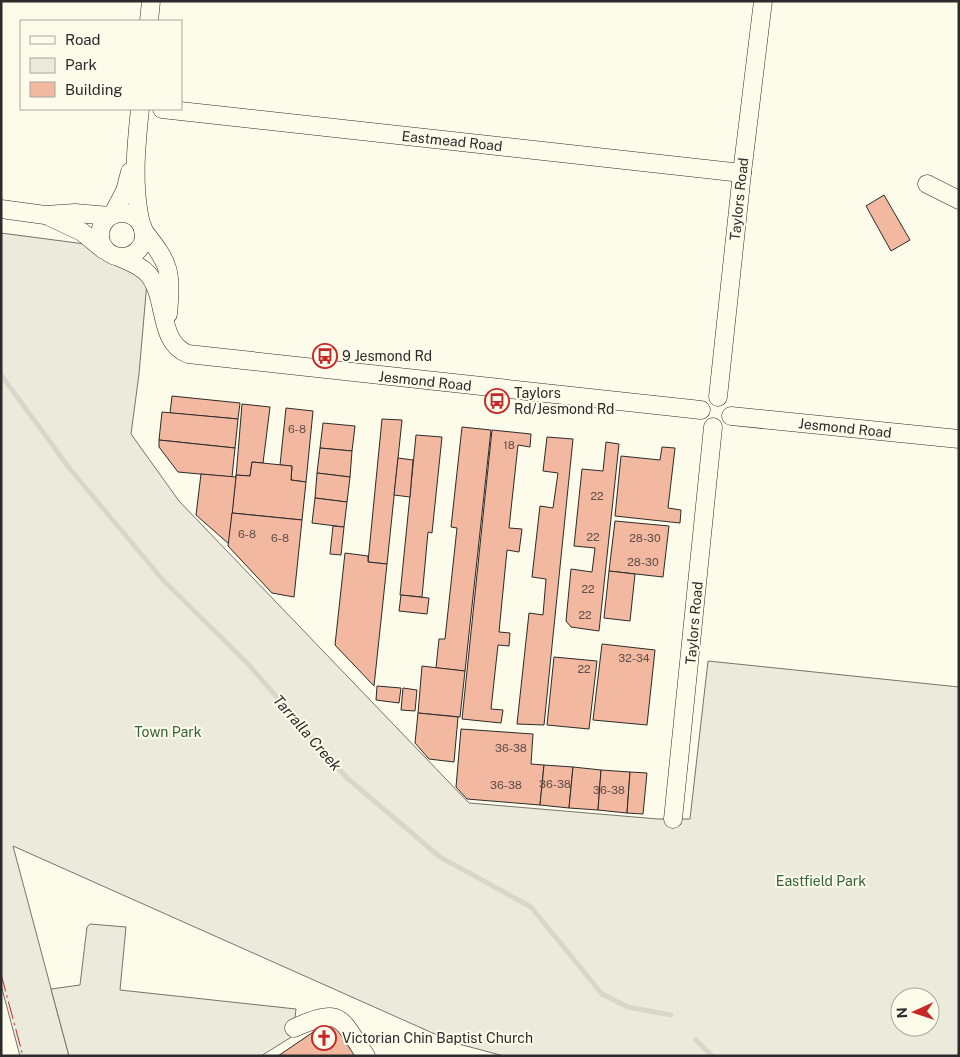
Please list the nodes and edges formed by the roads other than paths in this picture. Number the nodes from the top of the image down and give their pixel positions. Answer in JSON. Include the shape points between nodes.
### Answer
{"nodes":[{"id":1,"x":151,"y":1,"type":"edge"},
{"id":2,"x":763,"y":1,"type":"edge"},
{"id":3,"x":149,"y":20,"type":"edge"},
{"id":4,"x":140,"y":110,"type":"edge"},
{"id":5,"x":171,"y":110,"type":"edge"},
{"id":6,"x":136,"y":147,"type":"junction"},
{"id":7,"x":742,"y":172,"type":"junction"},
{"id":8,"x":927,"y":184,"type":"dead end"},
{"id":9,"x":959,"y":200,"type":"edge"},
{"id":10,"x":1,"y":209,"type":"edge"},
{"id":11,"x":45,"y":215,"type":"junction"},
{"id":12,"x":112,"y":215,"type":"junction"},
{"id":13,"x":142,"y":227,"type":"junction"},
{"id":14,"x":104,"y":250,"type":"junction"},
{"id":15,"x":121,"y":258,"type":"junction"},
{"id":16,"x":167,"y":326,"type":"junction"},
{"id":17,"x":718,"y":397,"type":"junction"},
{"id":18,"x":701,"y":410,"type":"junction"},
{"id":19,"x":731,"y":416,"type":"junction"},
{"id":20,"x":713,"y":427,"type":"junction"},
{"id":21,"x":959,"y":439,"type":"edge"},
{"id":22,"x":673,"y":819,"type":"dead end"},
{"id":23,"x":294,"y":1028,"type":"dead end"},
{"id":24,"x":366,"y":1056,"type":"edge"}],
"edges":[{"from":1,"to":3,"type":"street"},
{"from":2,"to":7,"type":"street","name":"Taylors Road"},
{"from":4,"to":6,"type":"street"},
{"from":5,"to":7,"type":"street","name":"Eastmead Road"},
{"from":6,"to":12,"type":"street","via":[[125,191]]},
{"from":6,"to":13,"type":"street","via":[[136,190]]},
{"from":7,"to":17,"type":"street","name":"Taylors Road"},
{"from":8,"to":9,"type":"street"},
{"from":10,"to":11,"type":"street"},
{"from":11,"to":12,"type":"street"},
{"from":11,"to":14,"type":"street","via":[[82,232]]},
{"from":12,"to":13,"type":"street","via":[[132,215]]},
{"from":12,"to":14,"type":"street","via":[[100,228]]},
{"from":13,"to":15,"type":"street","via":[[139,250]]},
{"from":13,"to":16,"type":"street","via":[[168,266],[171,282]]},
{"from":14,"to":15,"type":"street"},
{"from":15,"to":16,"type":"street","name":"Jesmond Road","via":[[146,272],[156,285]]},
{"from":16,"to":18,"type":"street","name":"Jesmond Road","via":[[170,339],[180,351],[202,357]]},
{"from":17,"to":18,"type":"street","via":[[705,402]]},
{"from":17,"to":19,"type":"street","via":[[729,403]]},
{"from":18,"to":20,"type":"street","via":[[702,419]]},
{"from":19,"to":20,"type":"street","via":[[722,426]]},
{"from":19,"to":21,"type":"street","name":"Jesmond Road"},
{"from":20,"to":22,"type":"street","name":"Taylors Road"},
{"from":23,"to":24,"type":"street","via":[[320,1017],[341,1019]]}]}
